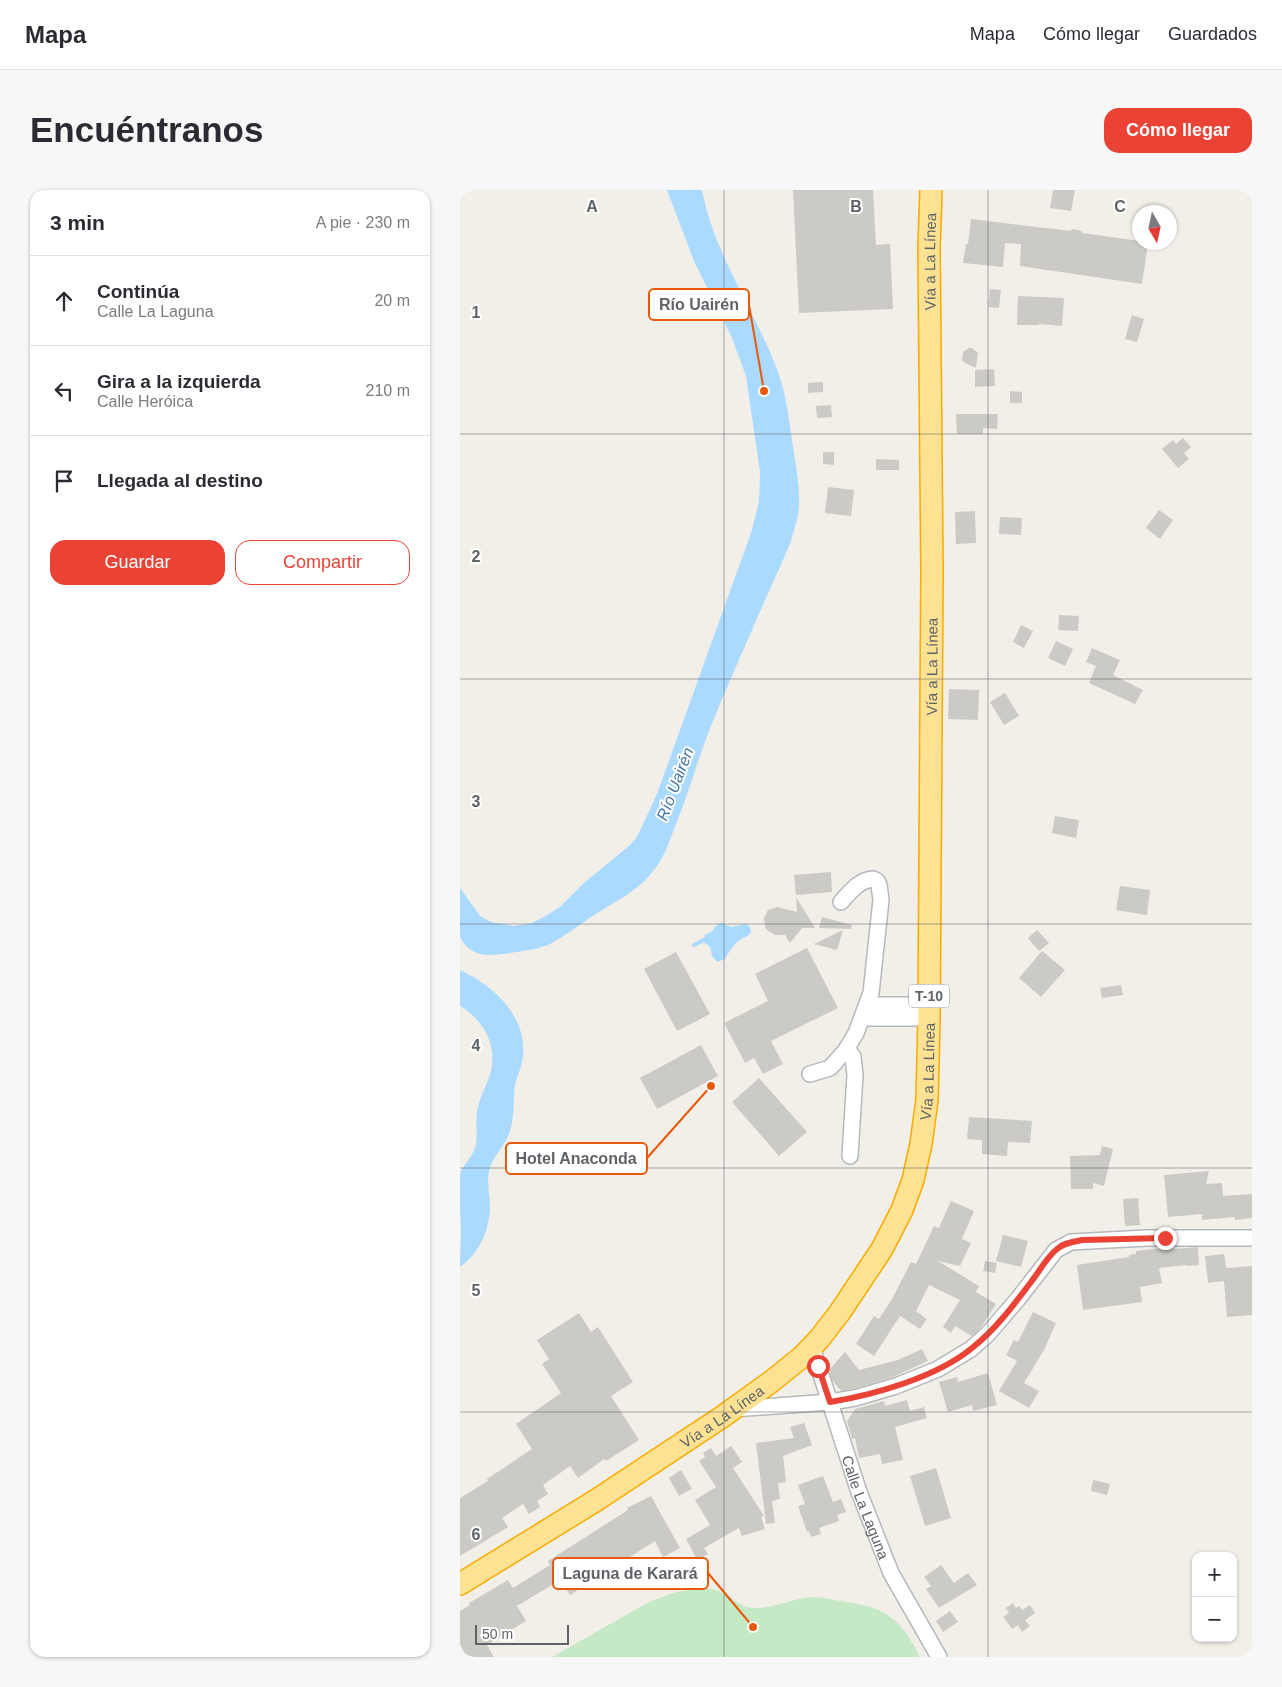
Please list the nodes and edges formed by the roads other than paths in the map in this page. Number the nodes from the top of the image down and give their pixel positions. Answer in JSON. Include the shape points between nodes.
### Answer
{"nodes":[{"id":1,"x":931,"y":190,"type":"edge"},
{"id":2,"x":841,"y":902,"type":"dead end"},
{"id":3,"x":929,"y":1011,"type":"junction"},
{"id":4,"x":864,"y":1012,"type":"junction"},
{"id":5,"x":847,"y":1048,"type":"junction"},
{"id":6,"x":810,"y":1074,"type":"dead end"},
{"id":7,"x":850,"y":1156,"type":"dead end"},
{"id":8,"x":1252,"y":1238,"type":"edge"},
{"id":9,"x":812,"y":1347,"type":"junction"},
{"id":10,"x":830,"y":1402,"type":"junction"},
{"id":11,"x":734,"y":1409,"type":"junction"},
{"id":12,"x":460,"y":1584,"type":"edge"},
{"id":13,"x":939,"y":1657,"type":"edge"}],
"edges":[{"from":1,"to":3,"type":"highway","name":"Vía a La Línea","number":"T-10"},
{"from":2,"to":4,"type":"street","via":[[864,881],[877,881],[880,914],[871,993]]},
{"from":3,"to":4,"type":"street"},
{"from":3,"to":9,"type":"highway","name":"Vía a La Línea","number":"T-10","via":[[927,1100],[913,1180],[882,1249]]},
{"from":4,"to":5,"type":"street"},
{"from":5,"to":6,"type":"street","via":[[830,1068]]},
{"from":5,"to":7,"type":"street","via":[[855,1075]]},
{"from":8,"to":10,"type":"street","via":[[1071,1242],[1056,1250],[1002,1319],[972,1349],[896,1386]]},
{"from":9,"to":10,"type":"street","name":"Calle La Laguna"},
{"from":9,"to":11,"type":"highway","name":"Vía a La Línea","number":"T-10"},
{"from":10,"to":11,"type":"street"},
{"from":10,"to":13,"type":"street","name":"Calle La Laguna","via":[[891,1574]]},
{"from":11,"to":12,"type":"highway","name":"Vía a La Línea","number":"T-10","via":[[595,1501]]}]}
